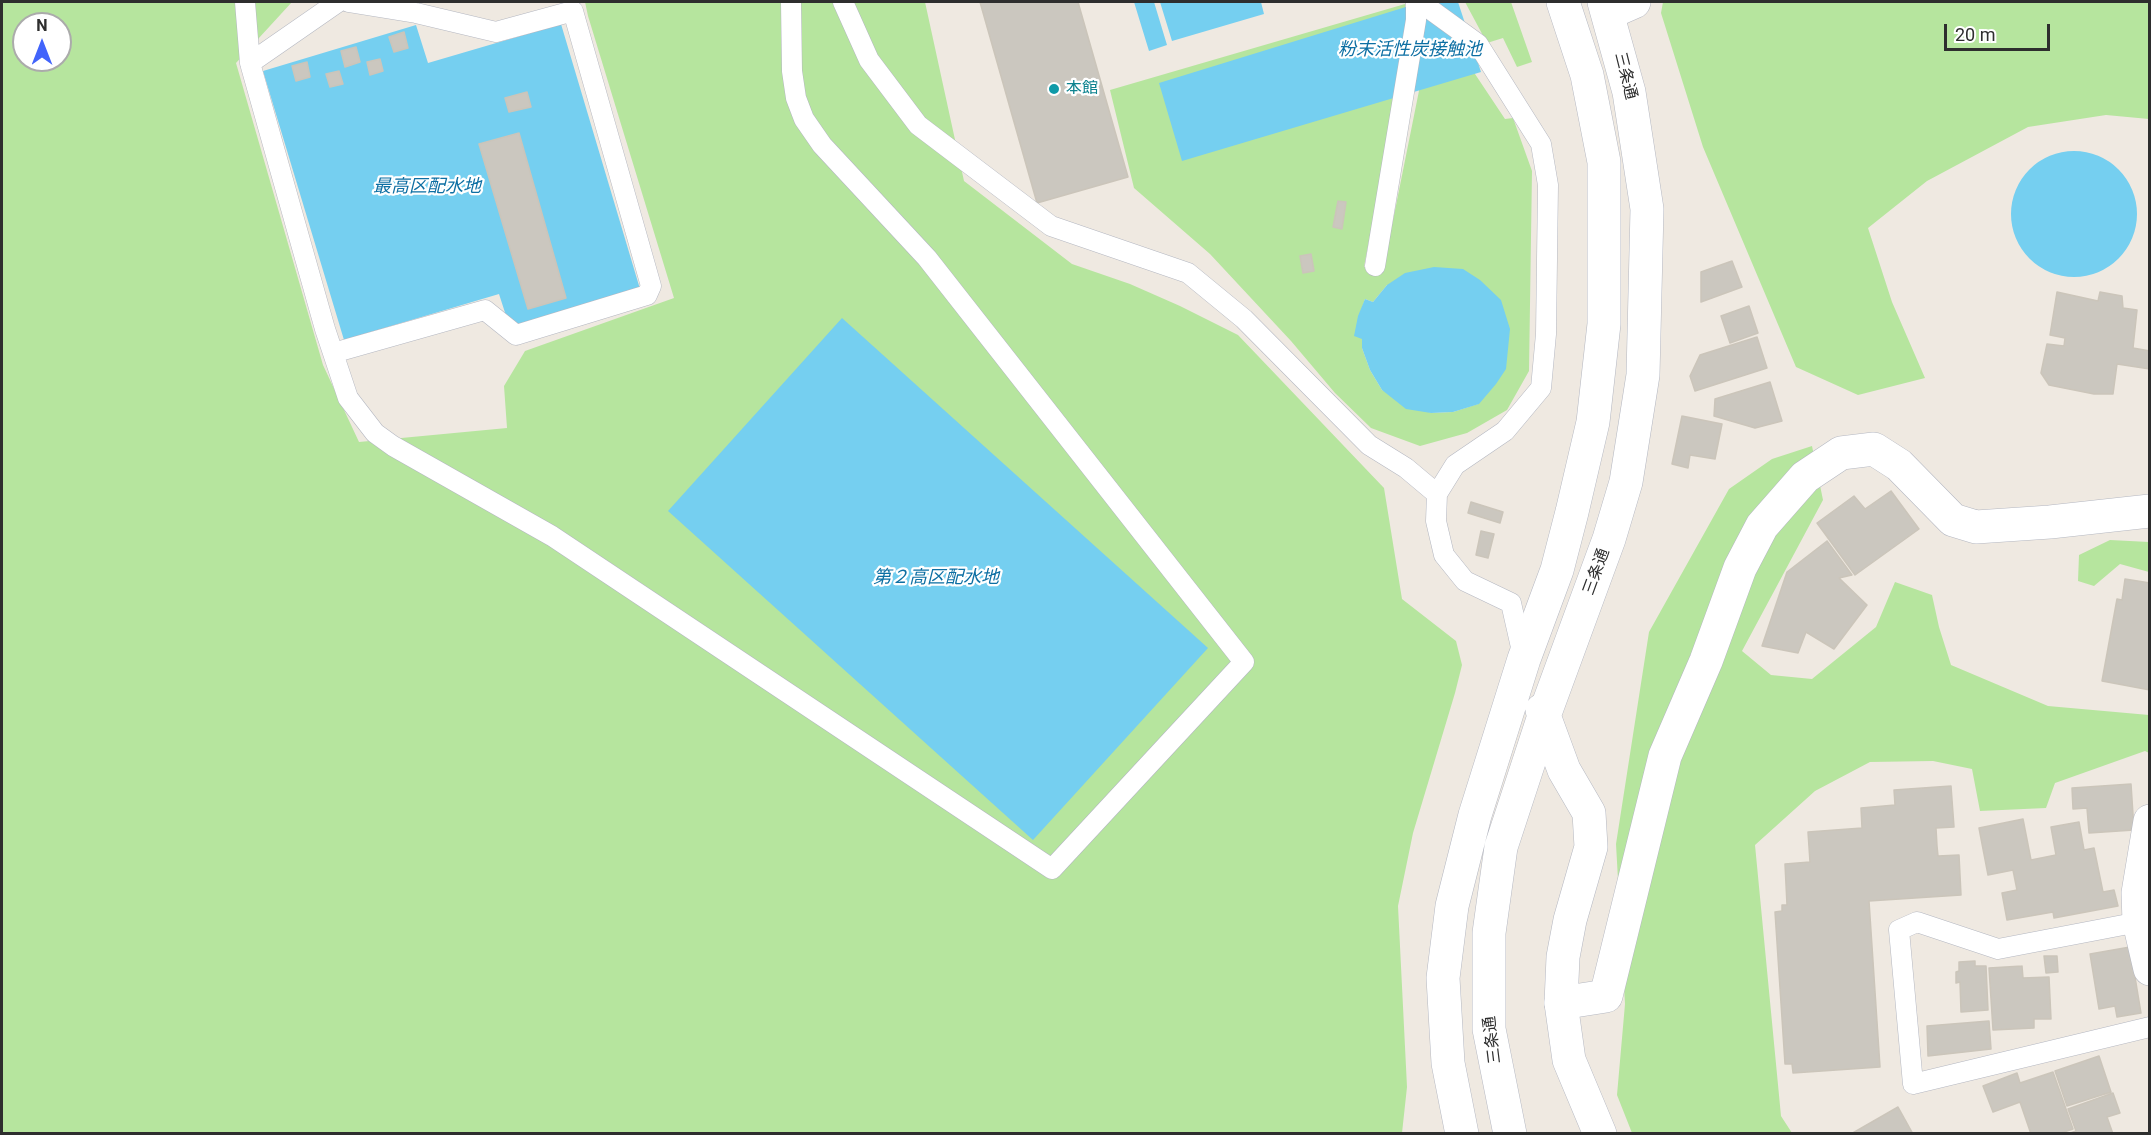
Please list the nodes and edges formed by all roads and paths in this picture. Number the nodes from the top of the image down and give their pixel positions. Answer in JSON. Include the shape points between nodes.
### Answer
{"nodes":[{"id":1,"x":245,"y":2,"type":"edge"},
{"id":2,"x":338,"y":2,"type":"edge"},
{"id":3,"x":348,"y":2,"type":"edge"},
{"id":4,"x":791,"y":2,"type":"edge"},
{"id":5,"x":843,"y":2,"type":"edge"},
{"id":6,"x":1418,"y":2,"type":"edge"},
{"id":7,"x":1563,"y":2,"type":"edge"},
{"id":8,"x":1616,"y":5,"type":"edge"},
{"id":9,"x":250,"y":63,"type":"junction"},
{"id":10,"x":1375,"y":266,"type":"dead end"},
{"id":11,"x":333,"y":353,"type":"junction"},
{"id":12,"x":1437,"y":494,"type":"junction"},
{"id":13,"x":2150,"y":511,"type":"edge"},
{"id":14,"x":1524,"y":659,"type":"junction"},
{"id":15,"x":1544,"y":716,"type":"junction"},
{"id":16,"x":2150,"y":821,"type":"edge"},
{"id":17,"x":2139,"y":922,"type":"junction"},
{"id":18,"x":2150,"y":969,"type":"edge"},
{"id":19,"x":1561,"y":1003,"type":"junction"},
{"id":20,"x":2150,"y":1027,"type":"edge"},
{"id":21,"x":1462,"y":1134,"type":"edge"},
{"id":22,"x":1510,"y":1134,"type":"edge"},
{"id":23,"x":1600,"y":1134,"type":"edge"}],
"edges":[{"from":1,"to":9,"type":"lane"},
{"from":2,"to":9,"type":"lane"},
{"from":3,"to":11,"type":"lane","via":[[496,32],[573,11],[651,286],[647,295],[516,335],[485,310]]},
{"from":4,"to":11,"type":"lane","via":[[792,71],[804,119],[822,145],[927,258],[1244,662],[1052,869],[552,536],[393,446],[375,433],[348,398]]},
{"from":5,"to":12,"type":"lane","via":[[869,60],[918,125],[1051,226],[1188,273],[1244,319],[1369,445]]},
{"from":6,"to":10,"type":"lane"},
{"from":6,"to":12,"type":"lane","via":[[1478,44],[1541,144],[1548,185],[1546,334],[1541,388],[1505,430],[1455,465]]},
{"from":7,"to":14,"type":"main road","via":[[1587,75],[1604,162],[1604,324],[1593,422],[1575,501],[1557,570]]},
{"from":8,"to":15,"type":"main road","name":"三条通","via":[[1647,209],[1642,375],[1619,505]]},
{"from":9,"to":11,"type":"lane"},
{"from":12,"to":14,"type":"lane","via":[[1436,521],[1444,555],[1465,580],[1511,603]]},
{"from":13,"to":19,"type":"main road","via":[[1976,527],[1953,520],[1899,465],[1874,449],[1841,453],[1805,477],[1762,526],[1740,568],[1665,756],[1606,996]]},
{"from":14,"to":15,"type":"main road"},
{"from":14,"to":21,"type":"main road","via":[[1475,814],[1452,906],[1443,978],[1448,1063]]},
{"from":15,"to":19,"type":"main road","via":[[1564,770],[1589,813],[1591,847],[1570,920]]},
{"from":15,"to":22,"type":"main road","name":"三条通","via":[[1501,847],[1489,933],[1489,1029]]},
{"from":16,"to":17,"type":"main road","via":[[2138,893]]},
{"from":17,"to":18,"type":"main road"},
{"from":17,"to":20,"type":"lane","via":[[1998,949],[1917,922],[1899,930],[1913,1084]]},
{"from":19,"to":23,"type":"main road","via":[[1569,1060]]}]}
